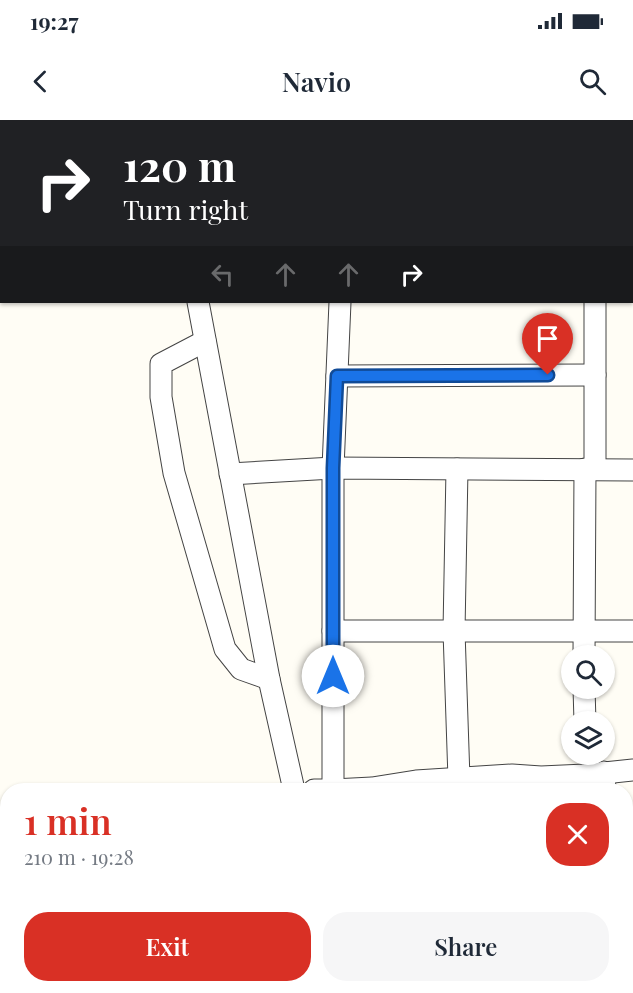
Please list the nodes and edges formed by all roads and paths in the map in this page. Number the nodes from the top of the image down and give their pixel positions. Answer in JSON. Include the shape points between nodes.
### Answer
{"nodes":[{"id":1,"x":198,"y":303,"type":"edge"},
{"id":2,"x":340,"y":303,"type":"edge"},
{"id":3,"x":595,"y":303,"type":"edge"},
{"id":4,"x":205,"y":341,"type":"junction"},
{"id":5,"x":595,"y":375,"type":"junction"},
{"id":6,"x":337,"y":376,"type":"junction"},
{"id":7,"x":333,"y":468,"type":"junction"},
{"id":8,"x":457,"y":469,"type":"junction"},
{"id":9,"x":590,"y":469,"type":"junction"},
{"id":10,"x":633,"y":470,"type":"edge"},
{"id":11,"x":230,"y":474,"type":"junction"},
{"id":12,"x":333,"y":631,"type":"junction"},
{"id":13,"x":454,"y":631,"type":"junction"},
{"id":14,"x":583,"y":631,"type":"junction"},
{"id":15,"x":633,"y":631,"type":"edge"},
{"id":16,"x":584,"y":645,"type":"edge"},
{"id":17,"x":269,"y":680,"type":"junction"},
{"id":18,"x":633,"y":770,"type":"edge"},
{"id":19,"x":595,"y":773,"type":"edge"},
{"id":20,"x":459,"y":779,"type":"junction"},
{"id":21,"x":292,"y":783,"type":"edge"},
{"id":22,"x":333,"y":783,"type":"edge"},
{"id":23,"x":410,"y":783,"type":"edge"},
{"id":24,"x":489,"y":783,"type":"edge"}],
"edges":[{"from":1,"to":4,"type":"street"},
{"from":2,"to":6,"type":"street"},
{"from":3,"to":5,"type":"street"},
{"from":4,"to":11,"type":"street"},
{"from":4,"to":17,"type":"street","via":[[161,364],[160,397],[174,473],[225,649],[241,669]]},
{"from":5,"to":6,"type":"street"},
{"from":5,"to":9,"type":"street"},
{"from":6,"to":7,"type":"street"},
{"from":7,"to":8,"type":"street"},
{"from":7,"to":11,"type":"street"},
{"from":7,"to":12,"type":"street"},
{"from":8,"to":9,"type":"street"},
{"from":8,"to":13,"type":"street"},
{"from":9,"to":10,"type":"street"},
{"from":9,"to":14,"type":"street"},
{"from":11,"to":17,"type":"street"},
{"from":12,"to":13,"type":"street"},
{"from":12,"to":22,"type":"street"},
{"from":13,"to":14,"type":"street"},
{"from":13,"to":20,"type":"street"},
{"from":14,"to":15,"type":"street"},
{"from":14,"to":16,"type":"street"},
{"from":17,"to":21,"type":"street"},
{"from":18,"to":19,"type":"street"},
{"from":19,"to":24,"type":"street","via":[[512,775]]},
{"from":20,"to":23,"type":"street"},
{"from":20,"to":24,"type":"street"}]}
